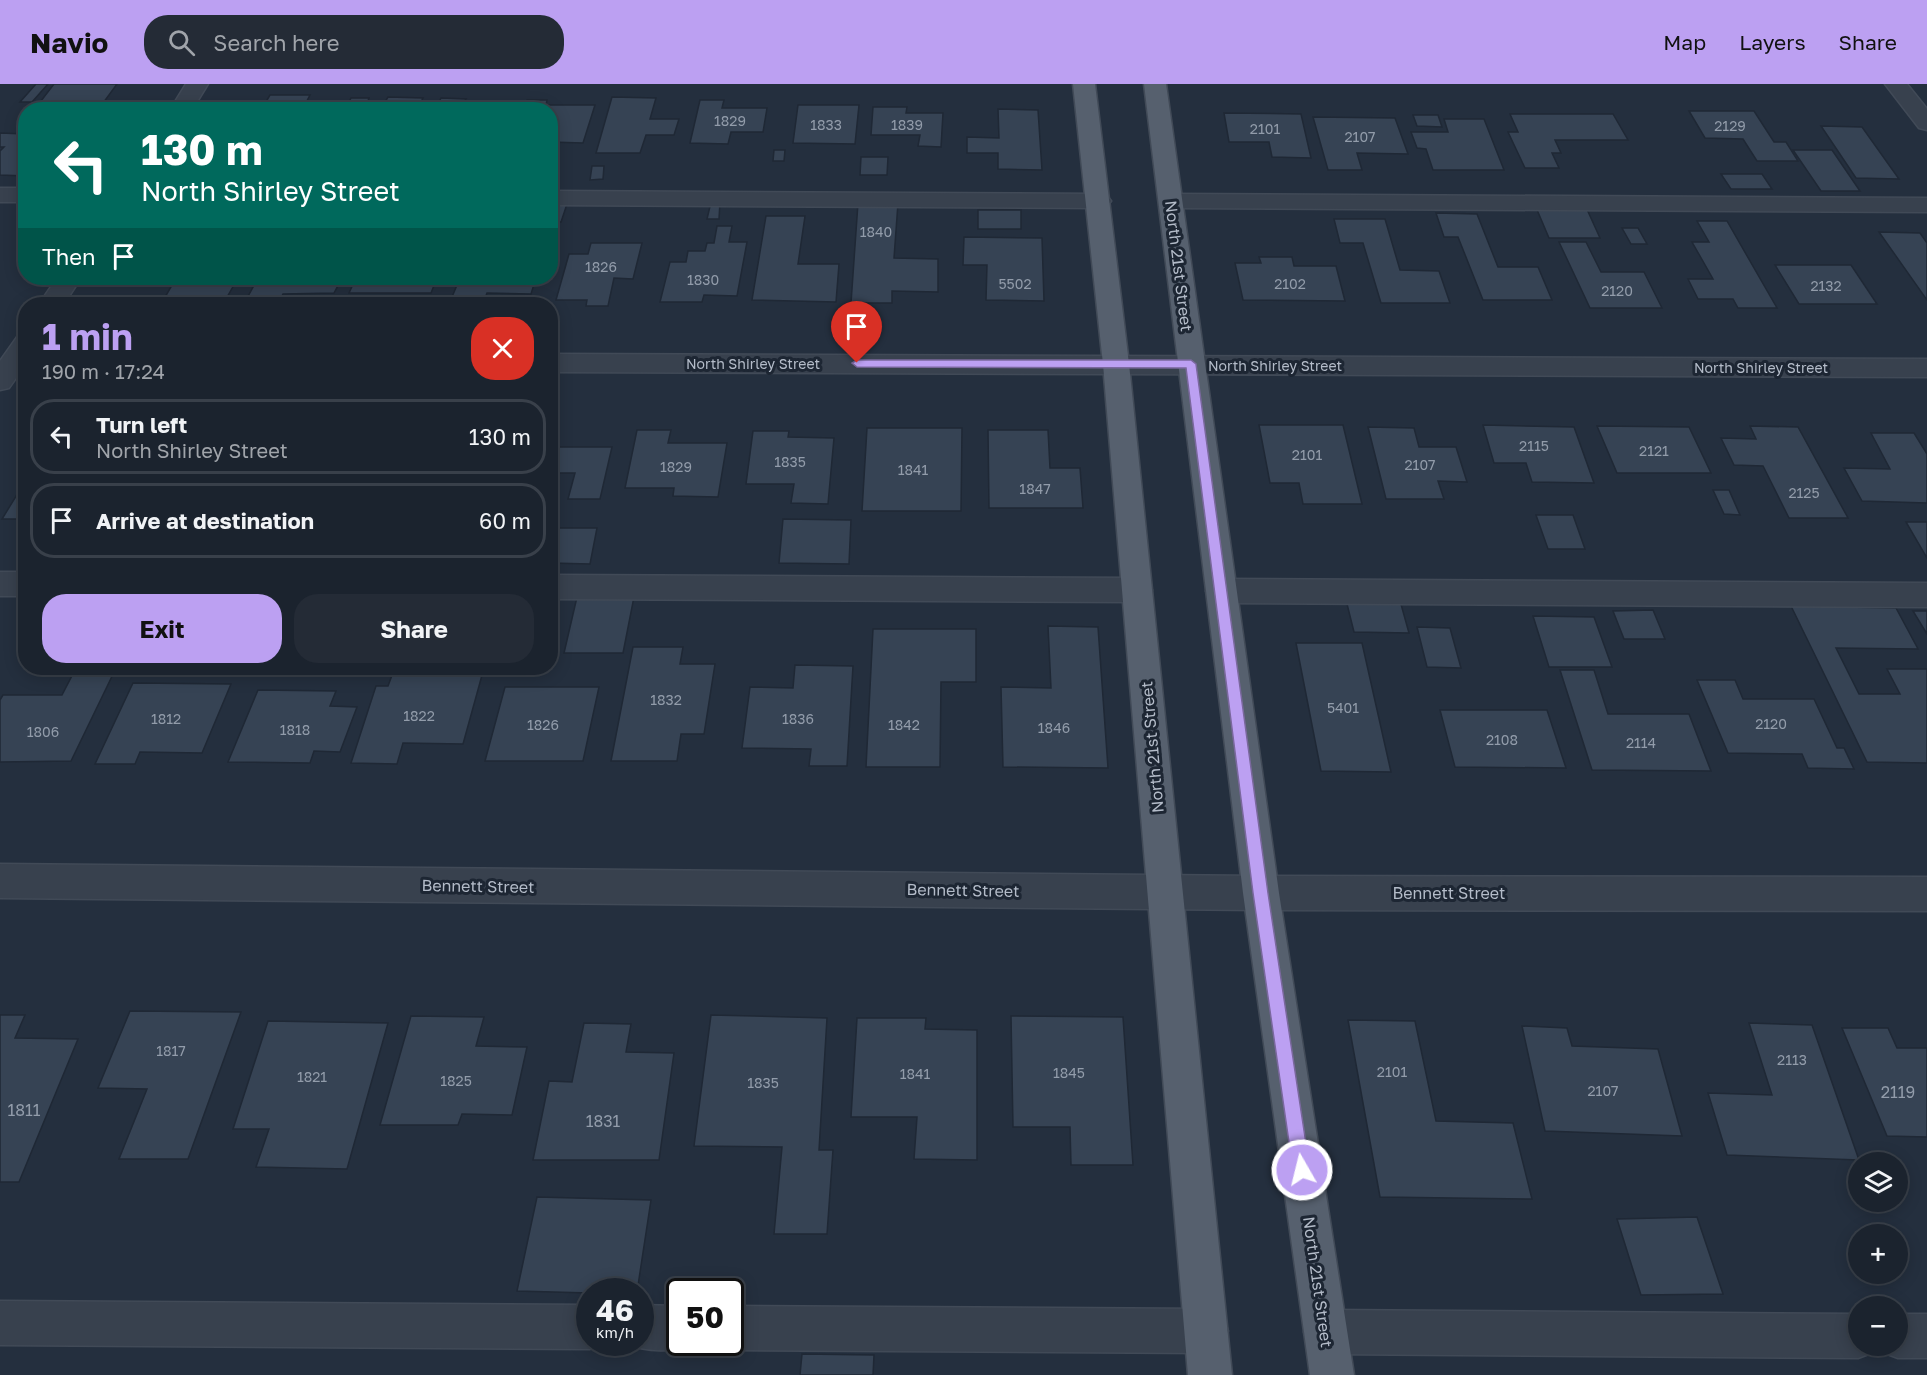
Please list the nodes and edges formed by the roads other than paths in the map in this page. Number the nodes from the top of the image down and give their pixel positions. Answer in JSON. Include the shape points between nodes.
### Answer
{"nodes":[{"id":1,"x":198,"y":84,"type":"edge"},
{"id":2,"x":1084,"y":84,"type":"edge"},
{"id":3,"x":1155,"y":84,"type":"edge"},
{"id":4,"x":1896,"y":84,"type":"edge"},
{"id":5,"x":186,"y":102,"type":"edge"},
{"id":6,"x":1927,"y":123,"type":"edge"},
{"id":7,"x":0,"y":195,"type":"edge"},
{"id":8,"x":18,"y":195,"type":"edge"},
{"id":9,"x":558,"y":198,"type":"edge"},
{"id":10,"x":1099,"y":201,"type":"junction"},
{"id":11,"x":1171,"y":201,"type":"junction"},
{"id":12,"x":1927,"y":206,"type":"edge"},
{"id":13,"x":558,"y":363,"type":"edge"},
{"id":14,"x":1116,"y":364,"type":"junction"},
{"id":15,"x":1191,"y":364,"type":"junction"},
{"id":16,"x":1927,"y":368,"type":"edge"},
{"id":17,"x":0,"y":584,"type":"edge"},
{"id":18,"x":18,"y":584,"type":"edge"},
{"id":19,"x":558,"y":587,"type":"edge"},
{"id":20,"x":1137,"y":590,"type":"junction"},
{"id":21,"x":1221,"y":591,"type":"junction"},
{"id":22,"x":1927,"y":595,"type":"edge"},
{"id":23,"x":0,"y":881,"type":"edge"},
{"id":24,"x":1165,"y":892,"type":"junction"},
{"id":25,"x":1261,"y":893,"type":"junction"},
{"id":26,"x":1927,"y":894,"type":"edge"},
{"id":27,"x":0,"y":1323,"type":"edge"},
{"id":28,"x":576,"y":1327,"type":"edge"},
{"id":29,"x":744,"y":1328,"type":"edge"},
{"id":30,"x":1206,"y":1331,"type":"junction"},
{"id":31,"x":1326,"y":1332,"type":"junction"},
{"id":32,"x":1848,"y":1336,"type":"edge"},
{"id":33,"x":1908,"y":1336,"type":"edge"},
{"id":34,"x":1927,"y":1336,"type":"edge"},
{"id":35,"x":1210,"y":1375,"type":"edge"},
{"id":36,"x":1332,"y":1375,"type":"edge"}],
"edges":[{"from":1,"to":5,"type":"street"},
{"from":2,"to":10,"type":"main road","name":"North 21st Street"},
{"from":3,"to":11,"type":"main road","name":"North 21st Street"},
{"from":4,"to":6,"type":"street"},
{"from":7,"to":8,"type":"street"},
{"from":9,"to":10,"type":"street"},
{"from":10,"to":14,"type":"main road","name":"North 21st Street"},
{"from":11,"to":12,"type":"street"},
{"from":11,"to":15,"type":"main road","name":"North 21st Street"},
{"from":13,"to":14,"type":"street","name":"North Shirley Street"},
{"from":14,"to":15,"type":"street","name":"North Shirley Street"},
{"from":14,"to":20,"type":"main road","name":"North 21st Street"},
{"from":15,"to":16,"type":"street","name":"North Shirley Street"},
{"from":15,"to":21,"type":"main road","name":"North 21st Street"},
{"from":17,"to":18,"type":"street"},
{"from":19,"to":20,"type":"street"},
{"from":20,"to":24,"type":"main road","name":"North 21st Street"},
{"from":21,"to":22,"type":"street"},
{"from":21,"to":25,"type":"main road","name":"North 21st Street"},
{"from":23,"to":24,"type":"street","name":"Bennett Street"},
{"from":24,"to":25,"type":"street","name":"Bennett Street"},
{"from":24,"to":30,"type":"main road","name":"North 21st Street"},
{"from":25,"to":26,"type":"street","name":"Bennett Street"},
{"from":25,"to":31,"type":"main road","name":"North 21st Street"},
{"from":27,"to":28,"type":"street"},
{"from":29,"to":30,"type":"street"},
{"from":30,"to":35,"type":"main road","name":"North 21st Street"},
{"from":31,"to":32,"type":"street"},
{"from":31,"to":36,"type":"main road","name":"North 21st Street"},
{"from":33,"to":34,"type":"street"}]}
